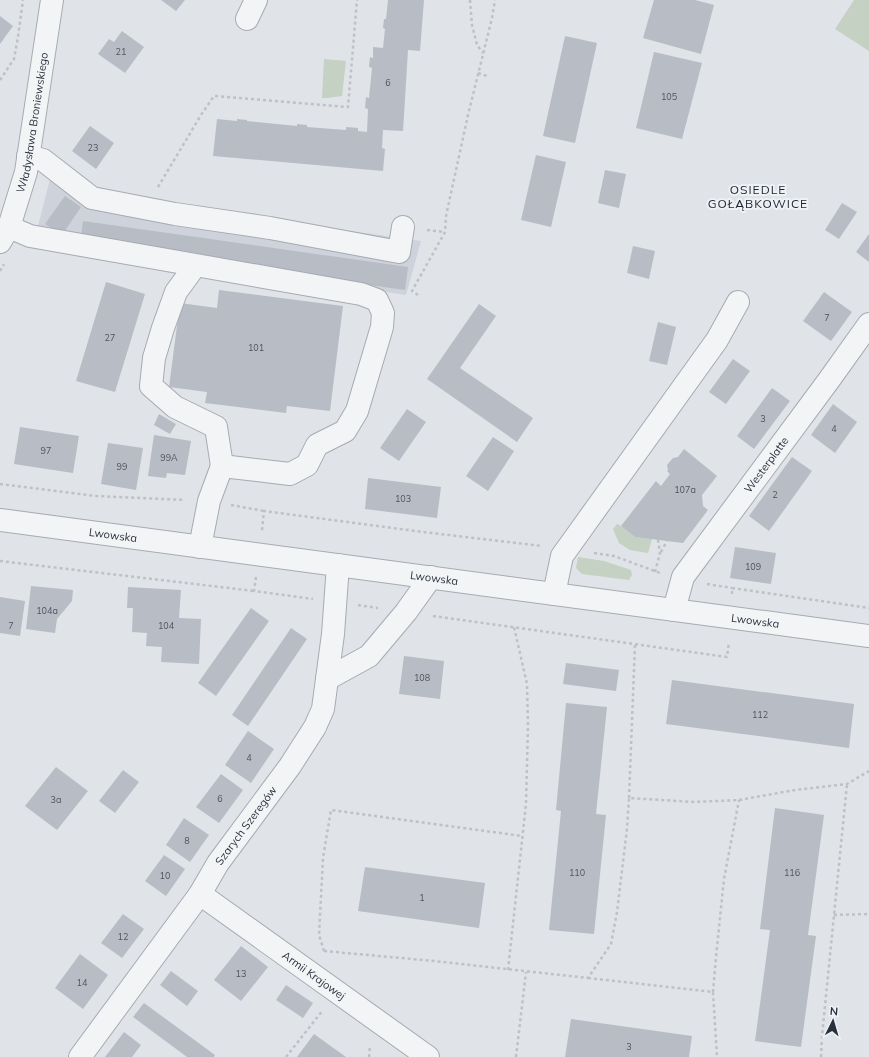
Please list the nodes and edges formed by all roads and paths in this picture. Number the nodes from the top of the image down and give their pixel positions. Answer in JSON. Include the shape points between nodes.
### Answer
{"nodes":[{"id":1,"x":23,"y":0,"type":"edge"},
{"id":2,"x":52,"y":0,"type":"edge"},
{"id":3,"x":256,"y":0,"type":"edge"},
{"id":4,"x":357,"y":0,"type":"edge"},
{"id":5,"x":470,"y":0,"type":"edge"},
{"id":6,"x":495,"y":0,"type":"edge"},
{"id":7,"x":247,"y":19,"type":"dead end"},
{"id":8,"x":483,"y":54,"type":"junction"},
{"id":9,"x":478,"y":73,"type":"junction"},
{"id":10,"x":487,"y":76,"type":"dead end"},
{"id":11,"x":0,"y":80,"type":"edge"},
{"id":12,"x":28,"y":156,"type":"junction"},
{"id":13,"x":155,"y":192,"type":"dead end"},
{"id":14,"x":403,"y":227,"type":"dead end"},
{"id":15,"x":5,"y":234,"type":"edge"},
{"id":16,"x":195,"y":266,"type":"junction"},
{"id":17,"x":418,"y":295,"type":"dead end"},
{"id":18,"x":738,"y":302,"type":"dead end"},
{"id":19,"x":869,"y":324,"type":"edge"},
{"id":20,"x":222,"y":466,"type":"junction"},
{"id":21,"x":0,"y":484,"type":"edge"},
{"id":22,"x":209,"y":501,"type":"junction"},
{"id":23,"x":264,"y":511,"type":"junction"},
{"id":24,"x":0,"y":520,"type":"edge"},
{"id":25,"x":658,"y":540,"type":"dead end"},
{"id":26,"x":667,"y":541,"type":"dead end"},
{"id":27,"x":200,"y":547,"type":"junction"},
{"id":28,"x":567,"y":549,"type":"junction"},
{"id":29,"x":660,"y":553,"type":"junction"},
{"id":30,"x":258,"y":554,"type":"junction"},
{"id":31,"x":0,"y":561,"type":"edge"},
{"id":32,"x":338,"y":565,"type":"junction"},
{"id":33,"x":655,"y":572,"type":"junction"},
{"id":34,"x":430,"y":577,"type":"junction"},
{"id":35,"x":683,"y":577,"type":"junction"},
{"id":36,"x":732,"y":588,"type":"junction"},
{"id":37,"x":254,"y":591,"type":"junction"},
{"id":38,"x":554,"y":594,"type":"junction"},
{"id":39,"x":336,"y":602,"type":"junction"},
{"id":40,"x":869,"y":608,"type":"edge"},
{"id":41,"x":674,"y":610,"type":"junction"},
{"id":42,"x":406,"y":612,"type":"junction"},
{"id":43,"x":730,"y":626,"type":"junction"},
{"id":44,"x":514,"y":627,"type":"junction"},
{"id":45,"x":869,"y":636,"type":"edge"},
{"id":46,"x":635,"y":644,"type":"junction"},
{"id":47,"x":327,"y":679,"type":"junction"},
{"id":48,"x":869,"y":771,"type":"edge"},
{"id":49,"x":847,"y":784,"type":"junction"},
{"id":50,"x":630,"y":798,"type":"junction"},
{"id":51,"x":739,"y":800,"type":"junction"},
{"id":52,"x":522,"y":836,"type":"junction"},
{"id":53,"x":200,"y":894,"type":"junction"},
{"id":54,"x":869,"y":914,"type":"edge"},
{"id":55,"x":834,"y":915,"type":"junction"},
{"id":56,"x":324,"y":951,"type":"junction"},
{"id":57,"x":326,"y":956,"type":"dead end"},
{"id":58,"x":508,"y":970,"type":"junction"},
{"id":59,"x":526,"y":972,"type":"junction"},
{"id":60,"x":588,"y":978,"type":"junction"},
{"id":61,"x":713,"y":992,"type":"junction"},
{"id":62,"x":324,"y":1008,"type":"dead end"},
{"id":63,"x":80,"y":1057,"type":"edge"},
{"id":64,"x":286,"y":1057,"type":"edge"},
{"id":65,"x":428,"y":1057,"type":"edge"},
{"id":66,"x":516,"y":1057,"type":"edge"},
{"id":67,"x":717,"y":1057,"type":"edge"},
{"id":68,"x":821,"y":1057,"type":"edge"}],
"edges":[{"from":1,"to":11,"type":"path","via":[[14,60]]},
{"from":2,"to":12,"type":"street","name":"Władysława Broniewskiego"},
{"from":3,"to":7,"type":"street"},
{"from":4,"to":13,"type":"path","via":[[348,106],[214,96]]},
{"from":5,"to":8,"type":"path","via":[[472,25],[477,45]]},
{"from":6,"to":8,"type":"path"},
{"from":8,"to":9,"type":"path"},
{"from":9,"to":10,"type":"path"},
{"from":9,"to":17,"type":"path","via":[[446,216],[445,232],[412,291]]},
{"from":12,"to":14,"type":"street","via":[[44,160],[92,198],[167,213],[270,228],[399,252]]},
{"from":12,"to":15,"type":"street","name":"Władysława Broniewskiego","via":[[26,172]]},
{"from":15,"to":16,"type":"street","via":[[30,236]]},
{"from":16,"to":20,"type":"street","via":[[176,292],[154,358],[151,386],[175,407],[216,427]]},
{"from":16,"to":20,"type":"street","via":[[360,294],[377,300],[383,313],[382,327],[357,410],[345,431],[317,445],[307,465],[290,474]]},
{"from":18,"to":28,"type":"street","via":[[717,340]]},
{"from":19,"to":35,"type":"street","name":"Westerplatte"},
{"from":20,"to":22,"type":"street"},
{"from":21,"to":22,"type":"path","via":[[96,496]]},
{"from":22,"to":23,"type":"path"},
{"from":22,"to":27,"type":"street"},
{"from":23,"to":28,"type":"path"},
{"from":23,"to":30,"type":"path"},
{"from":24,"to":27,"type":"street","name":"Lwowska"},
{"from":25,"to":29,"type":"path"},
{"from":26,"to":29,"type":"path"},
{"from":27,"to":30,"type":"street","name":"Lwowska"},
{"from":28,"to":33,"type":"path","via":[[614,556]]},
{"from":28,"to":38,"type":"street","via":[[562,556]]},
{"from":29,"to":33,"type":"path"},
{"from":30,"to":32,"type":"street","name":"Lwowska"},
{"from":30,"to":37,"type":"path"},
{"from":31,"to":37,"type":"path"},
{"from":32,"to":34,"type":"street","name":"Lwowska"},
{"from":32,"to":39,"type":"street","name":"Szarych Szeregów"},
{"from":33,"to":35,"type":"path","via":[[666,576]]},
{"from":34,"to":38,"type":"street","name":"Lwowska"},
{"from":34,"to":42,"type":"street"},
{"from":35,"to":36,"type":"path","via":[[703,584]]},
{"from":35,"to":41,"type":"street","name":"Westerplatte"},
{"from":36,"to":40,"type":"path"},
{"from":36,"to":43,"type":"path"},
{"from":37,"to":39,"type":"path"},
{"from":38,"to":41,"type":"street","name":"Lwowska"},
{"from":39,"to":42,"type":"path"},
{"from":39,"to":47,"type":"street","name":"Szarych Szeregów"},
{"from":41,"to":43,"type":"street","name":"Lwowska"},
{"from":42,"to":44,"type":"path"},
{"from":42,"to":47,"type":"street","via":[[369,656]]},
{"from":43,"to":45,"type":"street","name":"Lwowska"},
{"from":43,"to":46,"type":"path","via":[[727,658]]},
{"from":44,"to":46,"type":"path"},
{"from":44,"to":52,"type":"path","via":[[527,684],[526,804]]},
{"from":46,"to":50,"type":"path"},
{"from":47,"to":53,"type":"street","name":"Szarych Szeregów","via":[[323,709],[315,727],[290,766],[218,863]]},
{"from":48,"to":49,"type":"path"},
{"from":49,"to":51,"type":"path"},
{"from":49,"to":55,"type":"path"},
{"from":50,"to":51,"type":"path","via":[[694,802]]},
{"from":50,"to":60,"type":"path","via":[[611,944]]},
{"from":51,"to":61,"type":"path","via":[[724,879]]},
{"from":52,"to":56,"type":"path","via":[[330,810],[323,858],[319,935]]},
{"from":52,"to":58,"type":"path"},
{"from":53,"to":63,"type":"street","name":"Szarych Szeregów"},
{"from":53,"to":65,"type":"street","name":"Armii Krajowej"},
{"from":54,"to":55,"type":"path"},
{"from":55,"to":68,"type":"path"},
{"from":56,"to":57,"type":"path"},
{"from":56,"to":58,"type":"path"},
{"from":58,"to":59,"type":"path"},
{"from":59,"to":60,"type":"path"},
{"from":59,"to":66,"type":"path"},
{"from":60,"to":61,"type":"path"},
{"from":61,"to":67,"type":"path"},
{"from":62,"to":64,"type":"path"}]}
